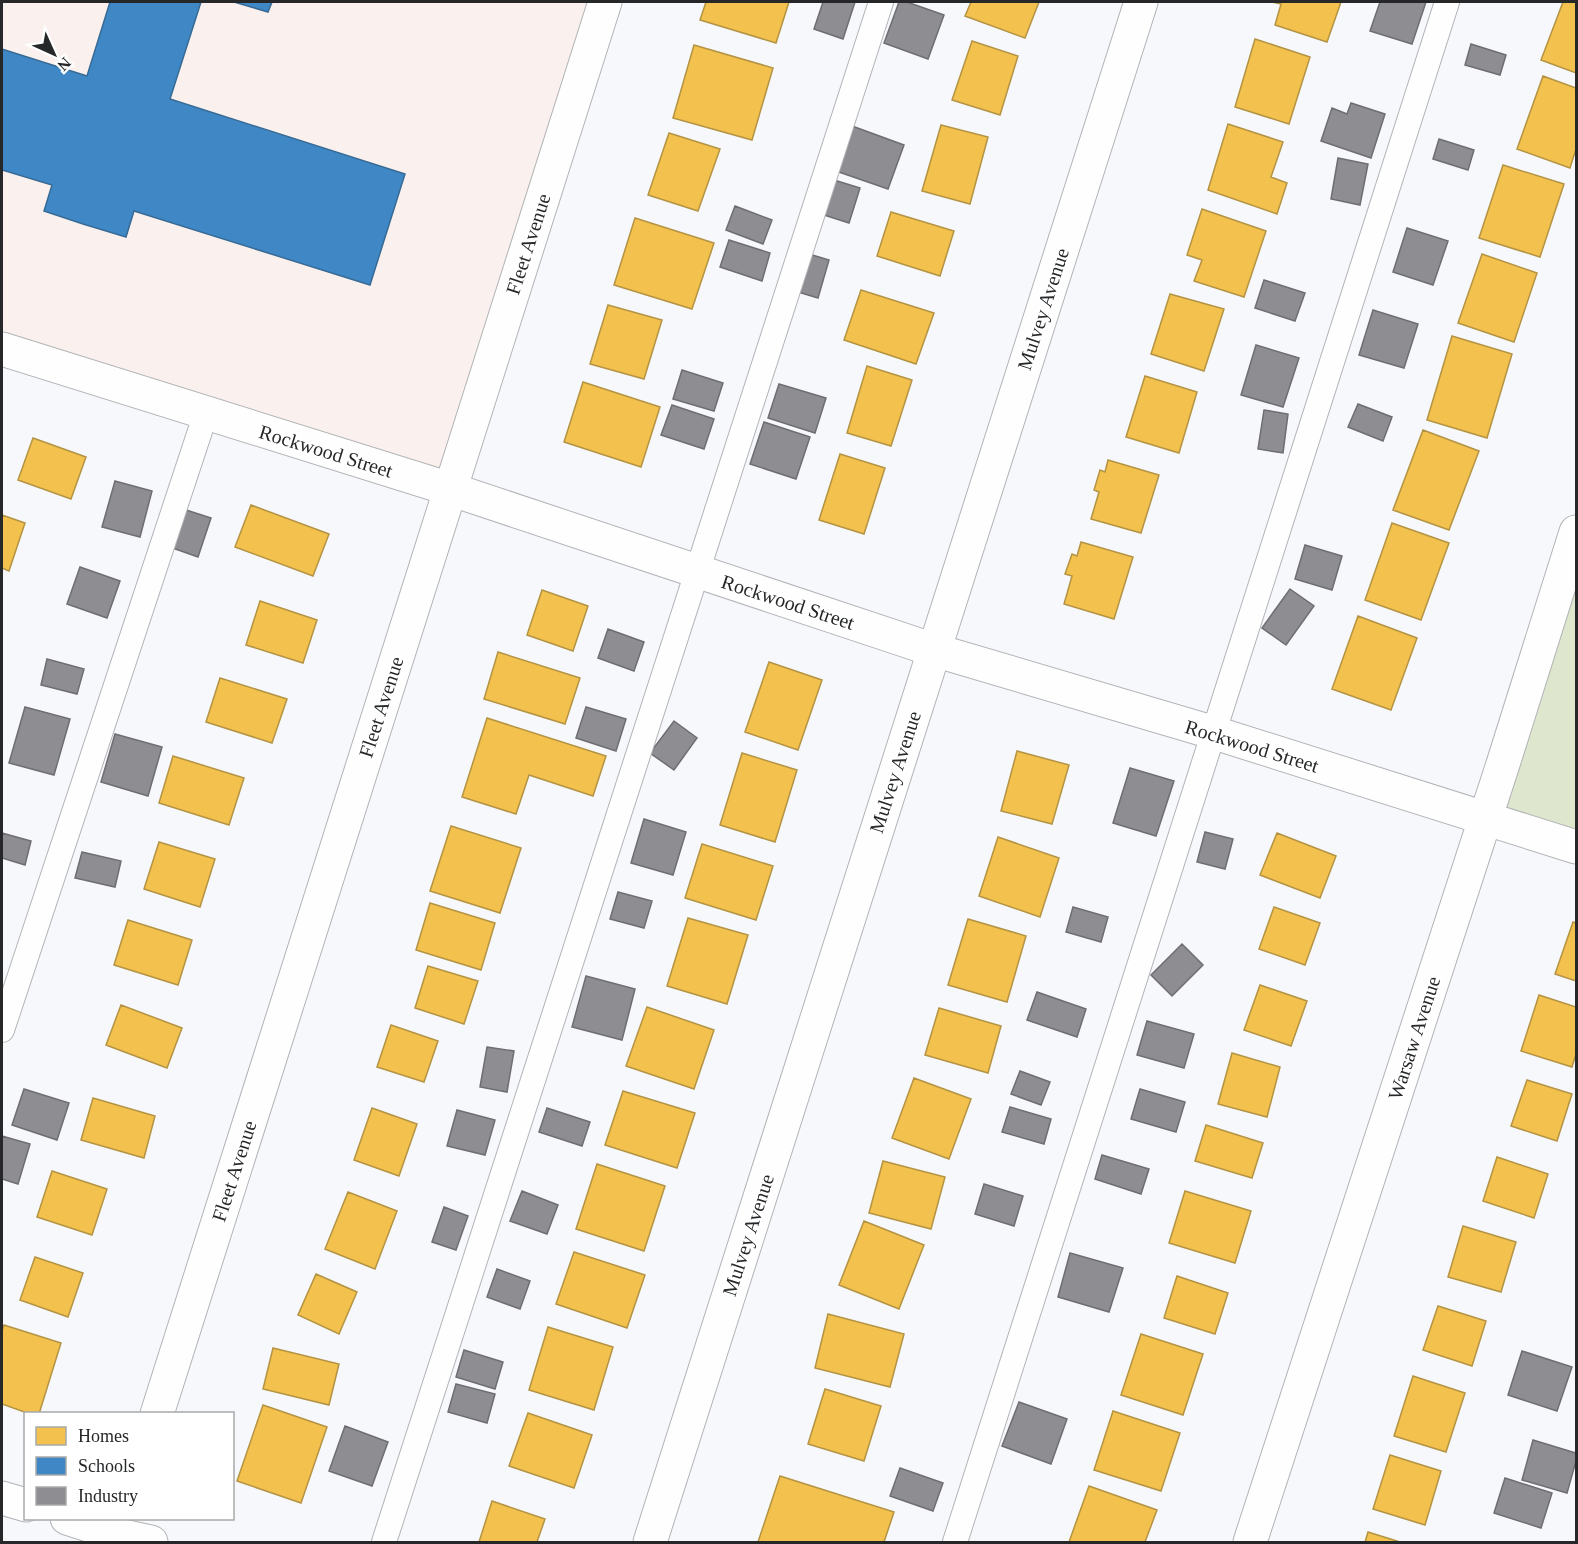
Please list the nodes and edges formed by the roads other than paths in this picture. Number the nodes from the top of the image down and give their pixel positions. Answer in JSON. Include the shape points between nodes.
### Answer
{"nodes":[{"id":1,"x":605,"y":2,"type":"edge"},
{"id":2,"x":881,"y":2,"type":"edge"},
{"id":3,"x":1141,"y":2,"type":"edge"},
{"id":4,"x":1447,"y":2,"type":"edge"},
{"id":5,"x":2,"y":349,"type":"edge"},
{"id":6,"x":206,"y":413,"type":"junction"},
{"id":7,"x":450,"y":489,"type":"junction"},
{"id":8,"x":1576,"y":532,"type":"edge"},
{"id":9,"x":698,"y":572,"type":"junction"},
{"id":10,"x":934,"y":650,"type":"junction"},
{"id":11,"x":1215,"y":734,"type":"junction"},
{"id":12,"x":1485,"y":819,"type":"junction"},
{"id":13,"x":1576,"y":847,"type":"edge"},
{"id":14,"x":2,"y":1030,"type":"edge"},
{"id":15,"x":157,"y":1412,"type":"edge"},
{"id":16,"x":2,"y":1498,"type":"edge"},
{"id":17,"x":24,"y":1504,"type":"edge"},
{"id":18,"x":75,"y":1520,"type":"edge"},
{"id":19,"x":120,"y":1532,"type":"edge"},
{"id":20,"x":151,"y":1542,"type":"edge"},
{"id":21,"x":384,"y":1542,"type":"edge"},
{"id":22,"x":650,"y":1542,"type":"edge"},
{"id":23,"x":955,"y":1542,"type":"edge"},
{"id":24,"x":1250,"y":1542,"type":"edge"}],
"edges":[{"from":1,"to":7,"type":"street","name":"Fleet Avenue"},
{"from":2,"to":9,"type":"lane"},
{"from":3,"to":10,"type":"street","name":"Mulvey Avenue"},
{"from":4,"to":11,"type":"lane"},
{"from":5,"to":6,"type":"street","name":"Rockwood Street"},
{"from":6,"to":7,"type":"street","name":"Rockwood Street"},
{"from":6,"to":14,"type":"lane"},
{"from":7,"to":9,"type":"street","name":"Rockwood Street"},
{"from":7,"to":15,"type":"street","name":"Fleet Avenue"},
{"from":8,"to":12,"type":"street","name":"Warsaw Avenue"},
{"from":9,"to":10,"type":"street","name":"Rockwood Street"},
{"from":9,"to":21,"type":"lane"},
{"from":10,"to":11,"type":"street","name":"Rockwood Street"},
{"from":10,"to":22,"type":"street","name":"Mulvey Avenue"},
{"from":11,"to":12,"type":"street","name":"Rockwood Street"},
{"from":11,"to":23,"type":"lane"},
{"from":12,"to":13,"type":"street","name":"Rockwood Street"},
{"from":12,"to":24,"type":"street","name":"Warsaw Avenue"},
{"from":16,"to":17,"type":"street"},
{"from":18,"to":19,"type":"street"},
{"from":19,"to":20,"type":"street"}]}
